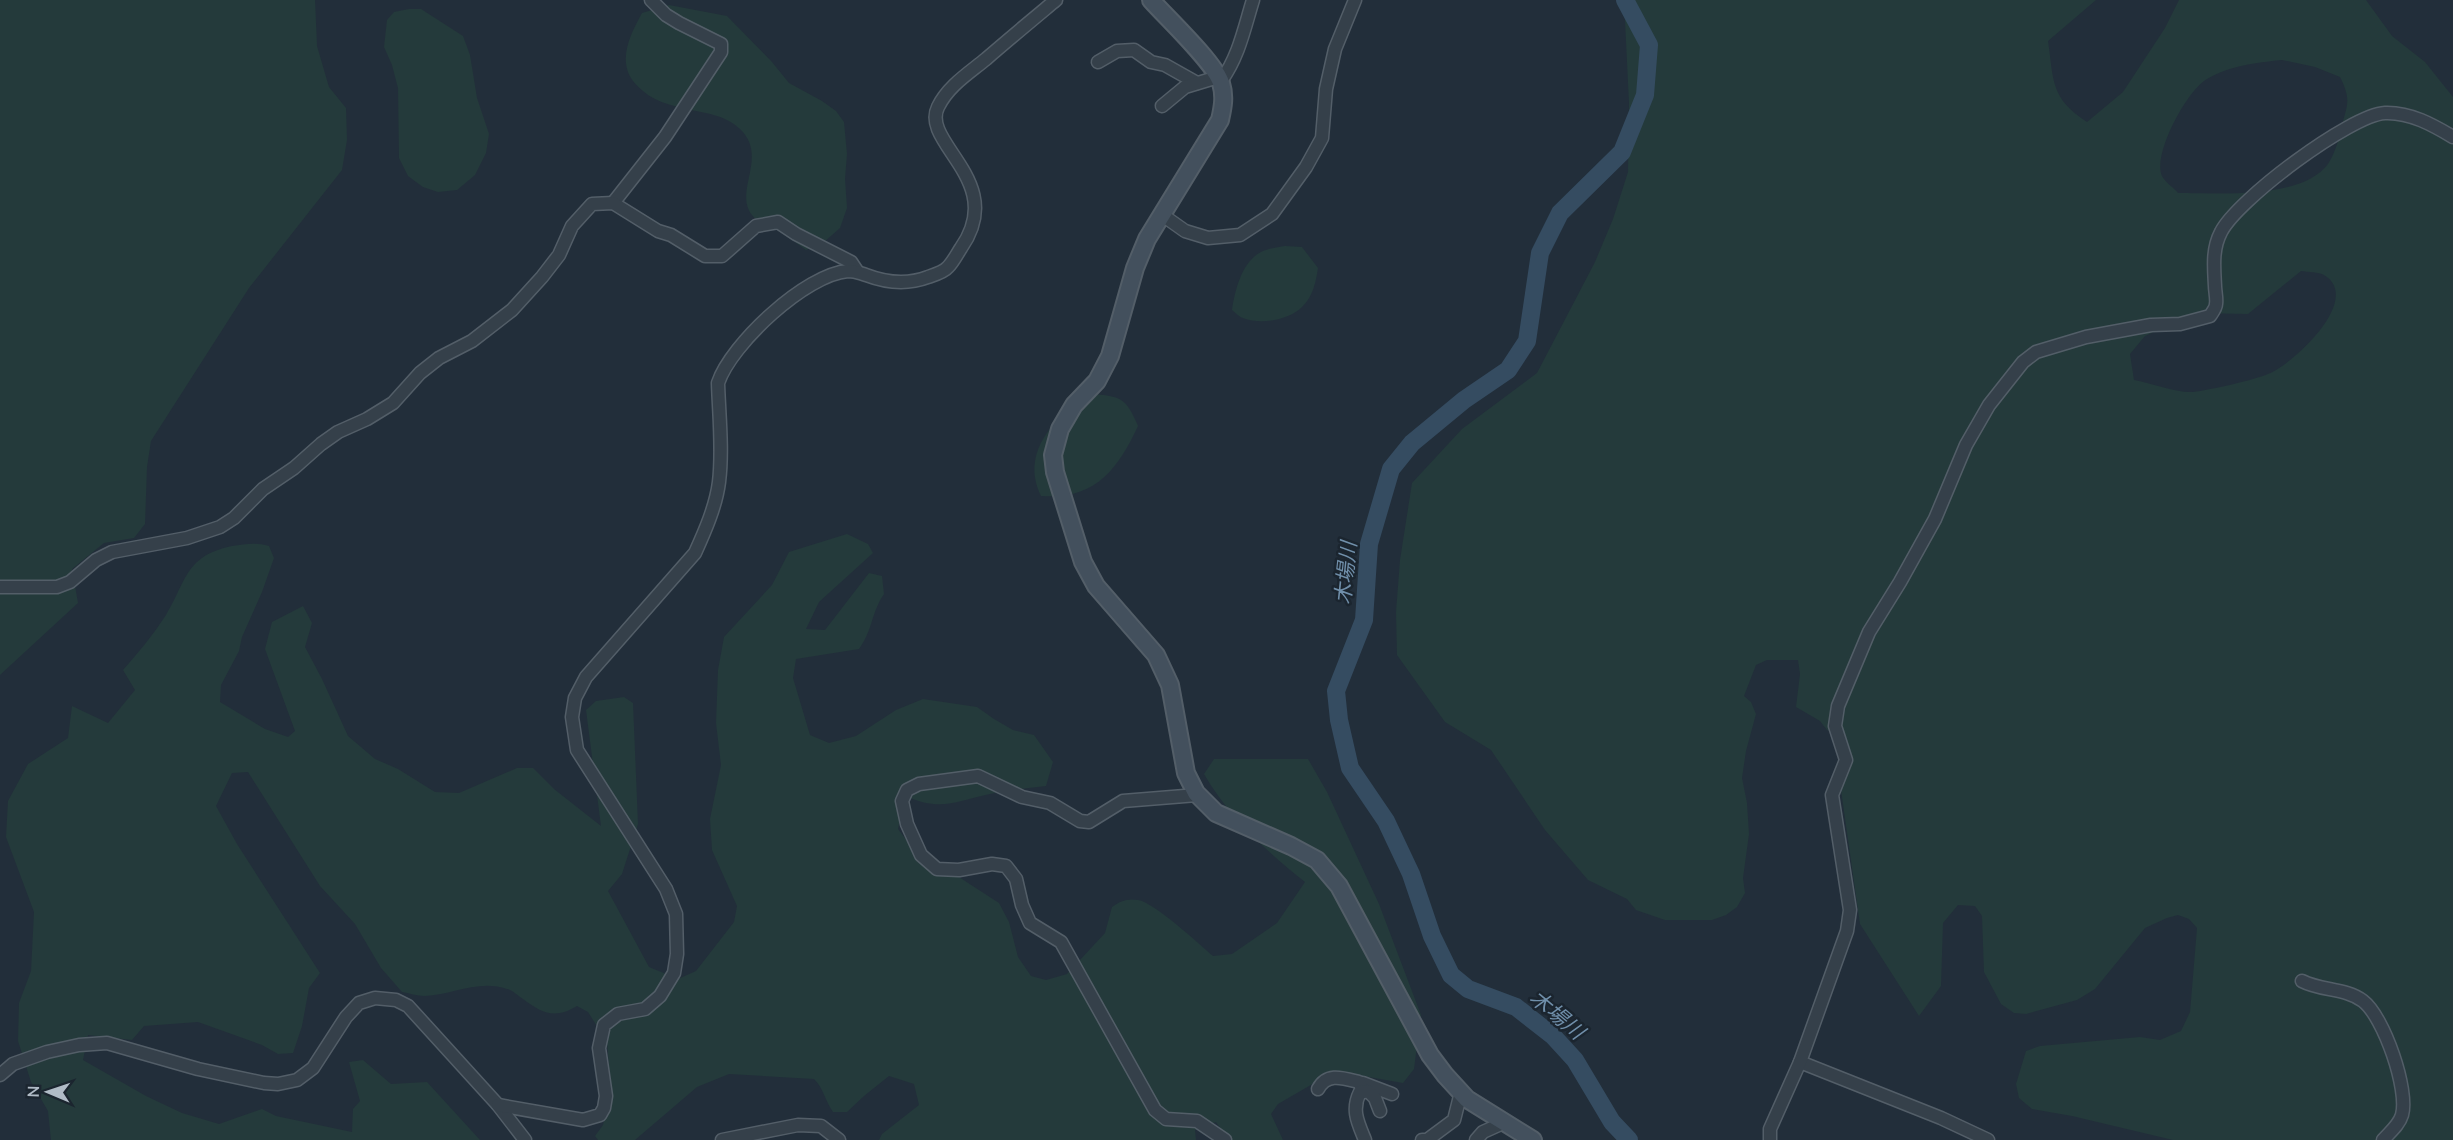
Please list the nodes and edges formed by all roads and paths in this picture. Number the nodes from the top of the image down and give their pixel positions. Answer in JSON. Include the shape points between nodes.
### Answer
{"nodes":[{"id":1,"x":651,"y":0,"type":"edge"},
{"id":2,"x":1056,"y":0,"type":"edge"},
{"id":3,"x":1151,"y":0,"type":"edge"},
{"id":4,"x":1253,"y":0,"type":"edge"},
{"id":5,"x":1355,"y":0,"type":"edge"},
{"id":6,"x":1098,"y":62,"type":"dead end"},
{"id":7,"x":1219,"y":79,"type":"junction"},
{"id":8,"x":1197,"y":83,"type":"junction"},
{"id":9,"x":1162,"y":106,"type":"dead end"},
{"id":10,"x":2453,"y":138,"type":"edge"},
{"id":11,"x":614,"y":203,"type":"junction"},
{"id":12,"x":1161,"y":214,"type":"junction"},
{"id":13,"x":857,"y":271,"type":"junction"},
{"id":14,"x":0,"y":587,"type":"edge"},
{"id":15,"x":1197,"y":795,"type":"junction"},
{"id":16,"x":2302,"y":981,"type":"dead end"},
{"id":17,"x":1800,"y":1062,"type":"junction"},
{"id":18,"x":0,"y":1075,"type":"edge"},
{"id":19,"x":1361,"y":1087,"type":"junction"},
{"id":20,"x":1318,"y":1089,"type":"dead end"},
{"id":21,"x":1461,"y":1092,"type":"junction"},
{"id":22,"x":1392,"y":1094,"type":"dead end"},
{"id":23,"x":498,"y":1106,"type":"junction"},
{"id":24,"x":1380,"y":1111,"type":"dead end"},
{"id":25,"x":1503,"y":1123,"type":"junction"},
{"id":26,"x":525,"y":1140,"type":"edge"},
{"id":27,"x":722,"y":1140,"type":"edge"},
{"id":28,"x":839,"y":1140,"type":"edge"},
{"id":29,"x":1225,"y":1140,"type":"edge"},
{"id":30,"x":1365,"y":1140,"type":"edge"},
{"id":31,"x":1422,"y":1140,"type":"edge"},
{"id":32,"x":1476,"y":1140,"type":"edge"},
{"id":33,"x":1533,"y":1140,"type":"edge"},
{"id":34,"x":1770,"y":1140,"type":"edge"},
{"id":35,"x":1988,"y":1140,"type":"edge"},
{"id":36,"x":2383,"y":1140,"type":"edge"}],
"edges":[{"from":1,"to":11,"type":"street","via":[[680,23],[721,44],[721,52],[665,137]]},
{"from":2,"to":13,"type":"street","via":[[950,89],[936,109],[940,134],[972,185],[975,202],[966,241],[948,268],[909,283]]},
{"from":3,"to":7,"type":"street"},
{"from":4,"to":7,"type":"street","via":[[1240,47],[1231,67]]},
{"from":5,"to":12,"type":"street","via":[[1335,49],[1326,89],[1322,138],[1272,214],[1240,235],[1208,238],[1185,231]]},
{"from":6,"to":8,"type":"street","via":[[1117,51],[1134,50]]},
{"from":7,"to":8,"type":"street"},
{"from":7,"to":12,"type":"street","via":[[1224,99],[1220,120]]},
{"from":8,"to":9,"type":"street","via":[[1185,87]]},
{"from":10,"to":17,"type":"street","via":[[2402,114],[2384,113],[2357,121],[2334,134],[2279,174],[2222,230],[2215,246],[2216,304],[2210,316],[2085,337],[2036,352],[1989,405],[1966,445],[1935,519],[1869,632],[1838,706],[1835,726],[1846,760],[1832,795],[1850,910],[1847,931]]},
{"from":11,"to":13,"type":"street","via":[[705,256],[722,256],[756,226],[778,222],[851,262]]},
{"from":11,"to":14,"type":"street","via":[[592,204],[580,216],[559,255],[512,310],[472,341],[439,358],[393,403],[321,444],[220,527],[187,538],[112,552],[57,587]]},
{"from":12,"to":15,"type":"street","via":[[1135,268],[1110,356],[1097,381],[1074,405],[1060,429],[1053,455],[1083,562],[1096,586],[1156,655],[1170,685],[1186,773]]},
{"from":13,"to":23,"type":"street","via":[[834,274],[812,285],[764,320],[730,357],[718,383],[719,482],[695,553],[586,677],[575,698],[572,717],[577,750],[666,889],[676,914],[674,973],[660,996],[645,1009],[618,1014],[604,1025],[599,1048],[606,1096],[600,1114],[583,1120]]},
{"from":15,"to":21,"type":"street","via":[[1216,813],[1317,860],[1339,886],[1430,1055]]},
{"from":15,"to":29,"type":"street","via":[[1123,801],[1089,822],[978,776],[919,784],[907,790],[902,801],[921,855],[938,869],[1006,866],[1016,879],[1030,924],[1061,942],[1155,1110],[1166,1119],[1197,1121]]},
{"from":16,"to":36,"type":"street","via":[[2314,988],[2362,1000],[2377,1016],[2403,1097],[2399,1123]]},
{"from":17,"to":34,"type":"street","via":[[1770,1130]]},
{"from":17,"to":35,"type":"street"},
{"from":18,"to":23,"type":"street","via":[[13,1064],[47,1052],[107,1043],[198,1069],[278,1084],[297,1080],[313,1068],[346,1017],[359,1003],[375,998],[396,1000],[408,1006]]},
{"from":19,"to":20,"type":"street","via":[[1331,1077]]},
{"from":19,"to":22,"type":"street","via":[[1370,1084]]},
{"from":19,"to":24,"type":"street","via":[[1375,1098]]},
{"from":19,"to":30,"type":"street","via":[[1355,1116]]},
{"from":21,"to":25,"type":"street"},
{"from":21,"to":31,"type":"street","via":[[1454,1120]]},
{"from":23,"to":26,"type":"street"},
{"from":25,"to":32,"type":"street","via":[[1483,1132]]},
{"from":25,"to":33,"type":"street"},
{"from":27,"to":28,"type":"street","via":[[798,1125],[821,1126]]}]}
